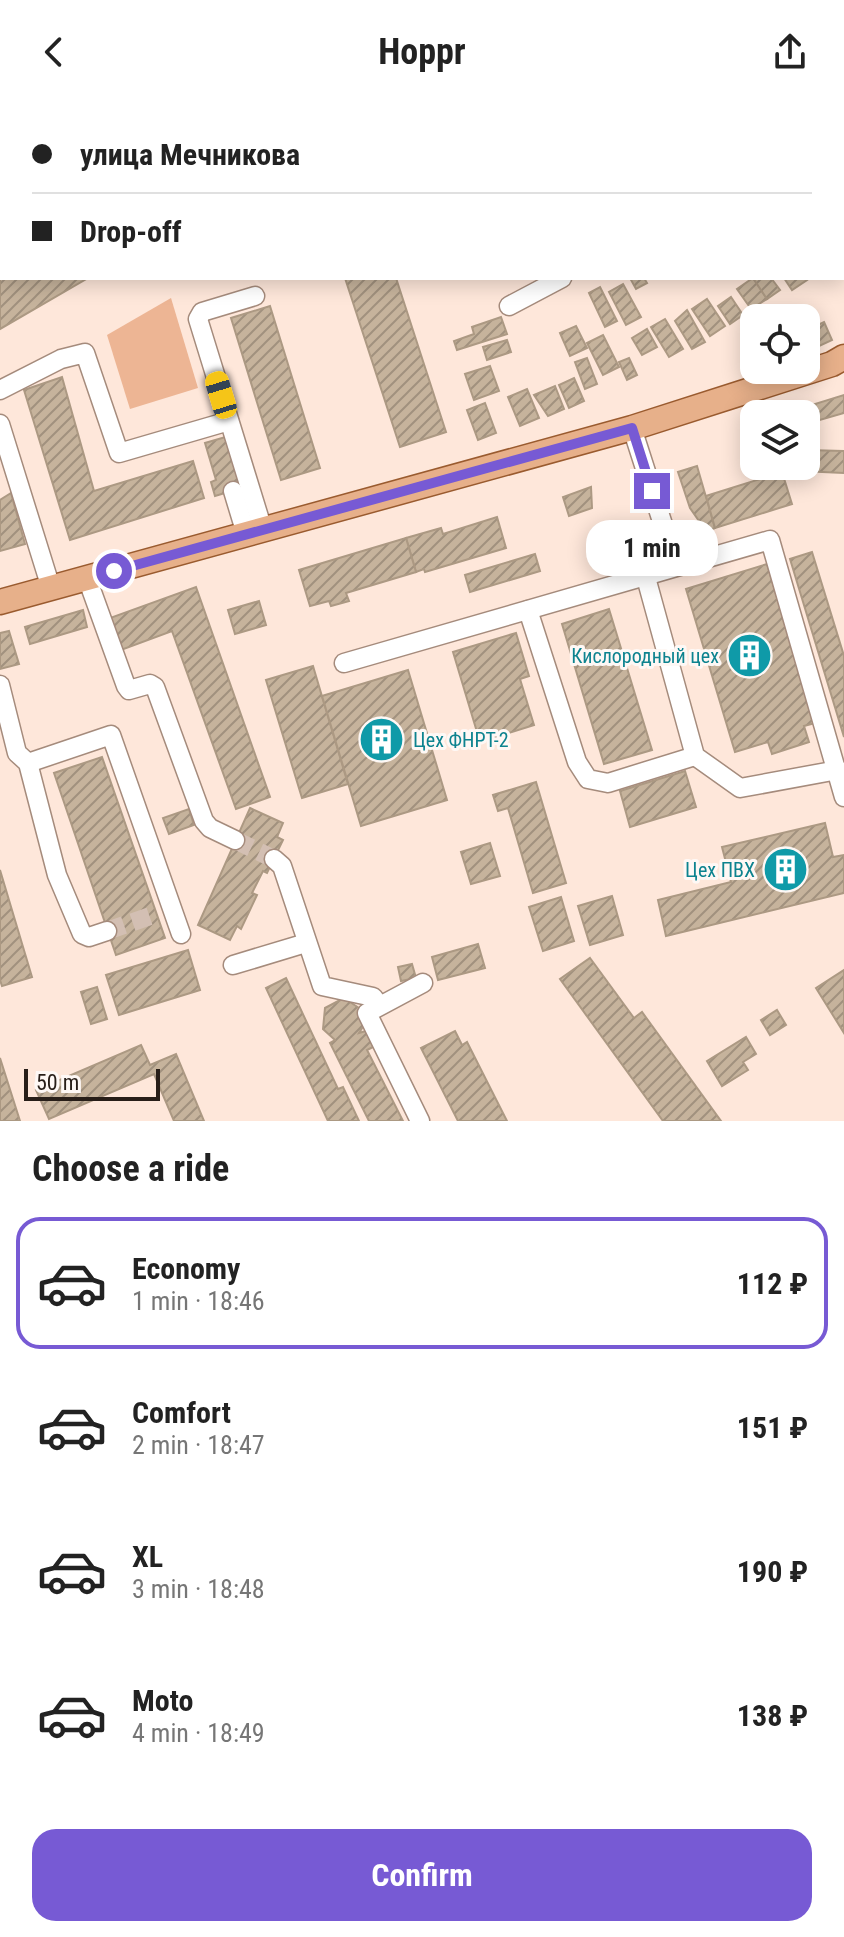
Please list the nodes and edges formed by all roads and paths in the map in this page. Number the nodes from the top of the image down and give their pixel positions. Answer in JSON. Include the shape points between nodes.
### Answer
{"nodes":[{"id":1,"x":558,"y":280,"type":"edge"},
{"id":2,"x":255,"y":296,"type":"dead end"},
{"id":3,"x":509,"y":306,"type":"dead end"},
{"id":4,"x":844,"y":357,"type":"edge"},
{"id":5,"x":0,"y":390,"type":"edge"},
{"id":6,"x":229,"y":421,"type":"junction"},
{"id":7,"x":0,"y":424,"type":"edge"},
{"id":8,"x":632,"y":428,"type":"junction"},
{"id":9,"x":233,"y":491,"type":"dead end"},
{"id":10,"x":254,"y":532,"type":"junction"},
{"id":11,"x":676,"y":565,"type":"junction"},
{"id":12,"x":645,"y":574,"type":"junction"},
{"id":13,"x":87,"y":578,"type":"junction"},
{"id":14,"x":51,"y":588,"type":"junction"},
{"id":15,"x":0,"y":602,"type":"edge"},
{"id":16,"x":528,"y":610,"type":"junction"},
{"id":17,"x":344,"y":663,"type":"dead end"},
{"id":18,"x":0,"y":685,"type":"edge"},
{"id":19,"x":695,"y":756,"type":"junction"},
{"id":20,"x":28,"y":763,"type":"junction"},
{"id":21,"x":838,"y":770,"type":"junction"},
{"id":22,"x":844,"y":797,"type":"edge"},
{"id":23,"x":235,"y":840,"type":"tunnel mouth"},
{"id":24,"x":274,"y":859,"type":"tunnel mouth"},
{"id":25,"x":107,"y":931,"type":"tunnel mouth"},
{"id":26,"x":181,"y":934,"type":"dead end"},
{"id":27,"x":306,"y":943,"type":"junction"},
{"id":28,"x":233,"y":965,"type":"dead end"},
{"id":29,"x":423,"y":983,"type":"dead end"},
{"id":30,"x":371,"y":1016,"type":"junction"},
{"id":31,"x":420,"y":1121,"type":"edge"}],
"edges":[{"from":1,"to":3,"type":"street"},
{"from":2,"to":6,"type":"street","via":[[199,315]]},
{"from":4,"to":8,"type":"main road"},
{"from":5,"to":6,"type":"street","via":[[61,359],[85,353],[119,453]]},
{"from":6,"to":10,"type":"street"},
{"from":7,"to":14,"type":"street"},
{"from":8,"to":10,"type":"main road"},
{"from":8,"to":11,"type":"street"},
{"from":9,"to":10,"type":"street"},
{"from":10,"to":13,"type":"main road"},
{"from":11,"to":12,"type":"street"},
{"from":11,"to":21,"type":"street","via":[[770,540]]},
{"from":12,"to":16,"type":"street"},
{"from":12,"to":19,"type":"street"},
{"from":13,"to":14,"type":"main road"},
{"from":13,"to":23,"type":"street","via":[[126,686],[155,687],[204,821]]},
{"from":14,"to":15,"type":"main road"},
{"from":16,"to":17,"type":"street"},
{"from":16,"to":19,"type":"street","via":[[577,762],[588,779],[608,783]]},
{"from":18,"to":20,"type":"street","via":[[17,753]]},
{"from":19,"to":21,"type":"street","via":[[740,788]]},
{"from":20,"to":25,"type":"street","via":[[57,875],[82,934]]},
{"from":20,"to":26,"type":"street","via":[[111,735],[164,911]]},
{"from":21,"to":22,"type":"street"},
{"from":24,"to":27,"type":"street","via":[[282,866]]},
{"from":27,"to":28,"type":"street"},
{"from":27,"to":30,"type":"street","via":[[322,986],[373,997]]},
{"from":29,"to":30,"type":"street"},
{"from":30,"to":31,"type":"street"}]}
